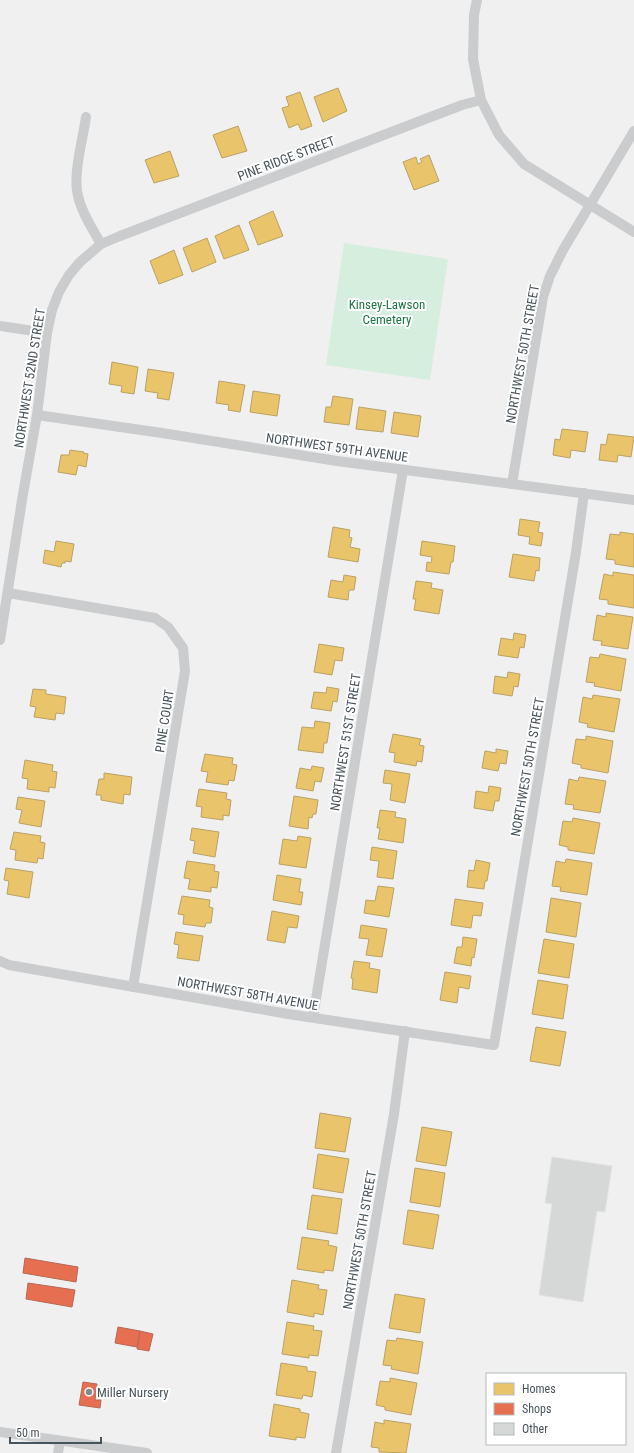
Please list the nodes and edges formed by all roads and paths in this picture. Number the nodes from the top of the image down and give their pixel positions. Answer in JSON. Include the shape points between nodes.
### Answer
{"nodes":[{"id":1,"x":477,"y":0,"type":"edge"},
{"id":2,"x":481,"y":100,"type":"junction"},
{"id":3,"x":86,"y":117,"type":"dead end"},
{"id":4,"x":634,"y":131,"type":"edge"},
{"id":5,"x":591,"y":204,"type":"junction"},
{"id":6,"x":634,"y":232,"type":"edge"},
{"id":7,"x":101,"y":244,"type":"junction"},
{"id":8,"x":0,"y":326,"type":"edge"},
{"id":9,"x":47,"y":333,"type":"junction"},
{"id":10,"x":37,"y":415,"type":"junction"},
{"id":11,"x":403,"y":470,"type":"junction"},
{"id":12,"x":512,"y":484,"type":"junction"},
{"id":13,"x":584,"y":494,"type":"junction"},
{"id":14,"x":634,"y":500,"type":"edge"},
{"id":15,"x":8,"y":593,"type":"junction"},
{"id":16,"x":0,"y":640,"type":"edge"},
{"id":17,"x":0,"y":961,"type":"edge"},
{"id":18,"x":133,"y":987,"type":"junction"},
{"id":19,"x":313,"y":1018,"type":"junction"},
{"id":20,"x":405,"y":1031,"type":"junction"},
{"id":21,"x":494,"y":1045,"type":"joint"},
{"id":22,"x":0,"y":1432,"type":"edge"},
{"id":23,"x":60,"y":1440,"type":"junction"},
{"id":24,"x":58,"y":1453,"type":"edge"},
{"id":25,"x":147,"y":1453,"type":"edge"},
{"id":26,"x":336,"y":1453,"type":"edge"}],
"edges":[{"from":1,"to":2,"type":"street","via":[[473,60]]},
{"from":2,"to":5,"type":"street","via":[[499,135],[524,164]]},
{"from":2,"to":7,"type":"street","name":"PINE RIDGE STREET","via":[[462,104]]},
{"from":3,"to":7,"type":"street","via":[[77,190],[82,209]]},
{"from":4,"to":5,"type":"street","name":"NORTHWEST 50TH STREET"},
{"from":5,"to":6,"type":"street"},
{"from":5,"to":12,"type":"street","name":"NORTHWEST 50TH STREET","via":[[556,264],[545,293]]},
{"from":7,"to":9,"type":"street","name":"NORTHWEST 52ND STREET","via":[[69,275],[52,310]]},
{"from":8,"to":9,"type":"street"},
{"from":9,"to":10,"type":"street","name":"NORTHWEST 52ND STREET"},
{"from":10,"to":11,"type":"street","name":"NORTHWEST 59TH AVENUE"},
{"from":10,"to":15,"type":"street","name":"NORTHWEST 52ND STREET"},
{"from":11,"to":12,"type":"street","name":"NORTHWEST 59TH AVENUE"},
{"from":11,"to":19,"type":"street","name":"NORTHWEST 51ST STREET"},
{"from":12,"to":13,"type":"street","name":"NORTHWEST 59TH AVENUE"},
{"from":13,"to":14,"type":"street","name":"NORTHWEST 59TH AVENUE"},
{"from":13,"to":21,"type":"street","name":"NORTHWEST 50TH STREET"},
{"from":15,"to":16,"type":"street","name":"NORTHWEST 52ND STREET"},
{"from":15,"to":18,"type":"street","name":"PINE COURT","via":[[155,618],[168,627],[184,648],[185,671]]},
{"from":17,"to":18,"type":"street","name":"NORTHWEST 58TH AVENUE","via":[[10,965]]},
{"from":18,"to":19,"type":"street","name":"NORTHWEST 58TH AVENUE"},
{"from":19,"to":20,"type":"street","name":"NORTHWEST 58TH AVENUE"},
{"from":20,"to":21,"type":"street","name":"NORTHWEST 58TH AVENUE"},
{"from":20,"to":26,"type":"street","name":"NORTHWEST 50TH STREET","via":[[394,1114]]},
{"from":22,"to":23,"type":"street"},
{"from":23,"to":24,"type":"street"},
{"from":23,"to":25,"type":"street"}]}
